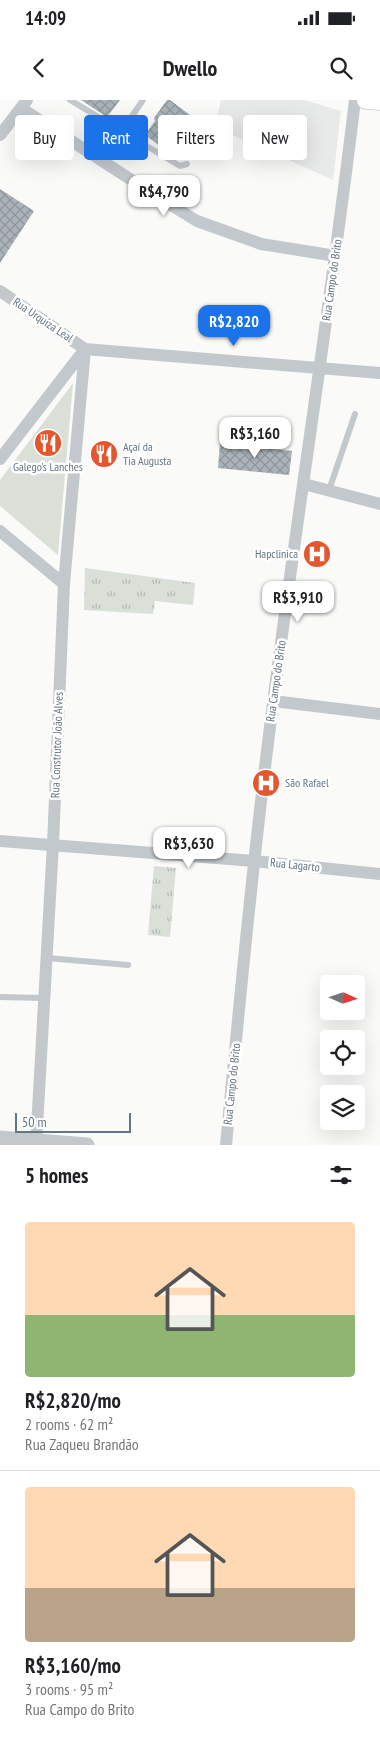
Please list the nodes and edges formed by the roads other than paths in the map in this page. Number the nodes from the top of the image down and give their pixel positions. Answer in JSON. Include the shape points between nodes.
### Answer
{"nodes":[{"id":1,"x":70,"y":100,"type":"edge"},
{"id":2,"x":143,"y":100,"type":"edge"},
{"id":3,"x":355,"y":100,"type":"edge"},
{"id":4,"x":366,"y":100,"type":"edge"},
{"id":5,"x":380,"y":101,"type":"edge"},
{"id":6,"x":24,"y":104,"type":"edge"},
{"id":7,"x":94,"y":115,"type":"edge"},
{"id":8,"x":133,"y":115,"type":"edge"},
{"id":9,"x":0,"y":136,"type":"edge"},
{"id":10,"x":148,"y":148,"type":"edge"},
{"id":11,"x":187,"y":164,"type":"dead end"},
{"id":12,"x":336,"y":256,"type":"junction"},
{"id":13,"x":0,"y":291,"type":"edge"},
{"id":14,"x":85,"y":349,"type":"junction"},
{"id":15,"x":320,"y":367,"type":"junction"},
{"id":16,"x":380,"y":373,"type":"edge"},
{"id":17,"x":355,"y":414,"type":"dead end"},
{"id":18,"x":0,"y":459,"type":"edge"},
{"id":19,"x":304,"y":484,"type":"junction"},
{"id":20,"x":329,"y":490,"type":"junction"},
{"id":21,"x":380,"y":504,"type":"edge"},
{"id":22,"x":0,"y":531,"type":"edge"},
{"id":23,"x":64,"y":584,"type":"junction"},
{"id":24,"x":274,"y":701,"type":"junction"},
{"id":25,"x":380,"y":714,"type":"edge"},
{"id":26,"x":0,"y":841,"type":"edge"},
{"id":27,"x":53,"y":844,"type":"junction"},
{"id":28,"x":254,"y":861,"type":"junction"},
{"id":29,"x":380,"y":874,"type":"edge"},
{"id":30,"x":47,"y":958,"type":"junction"},
{"id":31,"x":128,"y":965,"type":"dead end"},
{"id":32,"x":0,"y":997,"type":"edge"},
{"id":33,"x":44,"y":998,"type":"junction"},
{"id":34,"x":0,"y":1138,"type":"edge"},
{"id":35,"x":36,"y":1143,"type":"edge"},
{"id":36,"x":87,"y":1145,"type":"edge"},
{"id":37,"x":226,"y":1145,"type":"edge"}],
"edges":[{"from":1,"to":7,"type":"lane"},
{"from":2,"to":8,"type":"lane"},
{"from":3,"to":12,"type":"street","name":"Rua Campo do Brito"},
{"from":4,"to":5,"type":"main road"},
{"from":6,"to":9,"type":"street"},
{"from":6,"to":12,"type":"street","via":[[197,221],[261,244]]},
{"from":10,"to":11,"type":"lane","via":[[180,166]]},
{"from":12,"to":15,"type":"street","name":"Rua Campo do Brito"},
{"from":13,"to":14,"type":"street","name":"Rua Urquiza Leal"},
{"from":14,"to":15,"type":"street"},
{"from":14,"to":18,"type":"street"},
{"from":14,"to":23,"type":"street","name":"Rua Construtor João Alves"},
{"from":15,"to":16,"type":"street"},
{"from":15,"to":19,"type":"street","name":"Rua Campo do Brito"},
{"from":17,"to":20,"type":"lane"},
{"from":19,"to":20,"type":"street"},
{"from":19,"to":24,"type":"street","name":"Rua Campo do Brito"},
{"from":20,"to":21,"type":"street"},
{"from":22,"to":23,"type":"street"},
{"from":23,"to":27,"type":"street","name":"Rua Construtor João Alves"},
{"from":24,"to":25,"type":"street"},
{"from":24,"to":28,"type":"street","name":"Rua Campo do Brito"},
{"from":26,"to":27,"type":"street","name":"Rua Lagarto"},
{"from":27,"to":28,"type":"street","name":"Rua Lagarto"},
{"from":27,"to":30,"type":"street","name":"Rua Construtor João Alves"},
{"from":28,"to":29,"type":"street","name":"Rua Lagarto"},
{"from":28,"to":37,"type":"street","name":"Rua Campo do Brito"},
{"from":30,"to":31,"type":"lane"},
{"from":30,"to":33,"type":"street","name":"Rua Construtor João Alves"},
{"from":32,"to":33,"type":"lane"},
{"from":33,"to":35,"type":"street","name":"Rua Construtor João Alves"},
{"from":34,"to":35,"type":"street"},
{"from":35,"to":36,"type":"street"}]}
